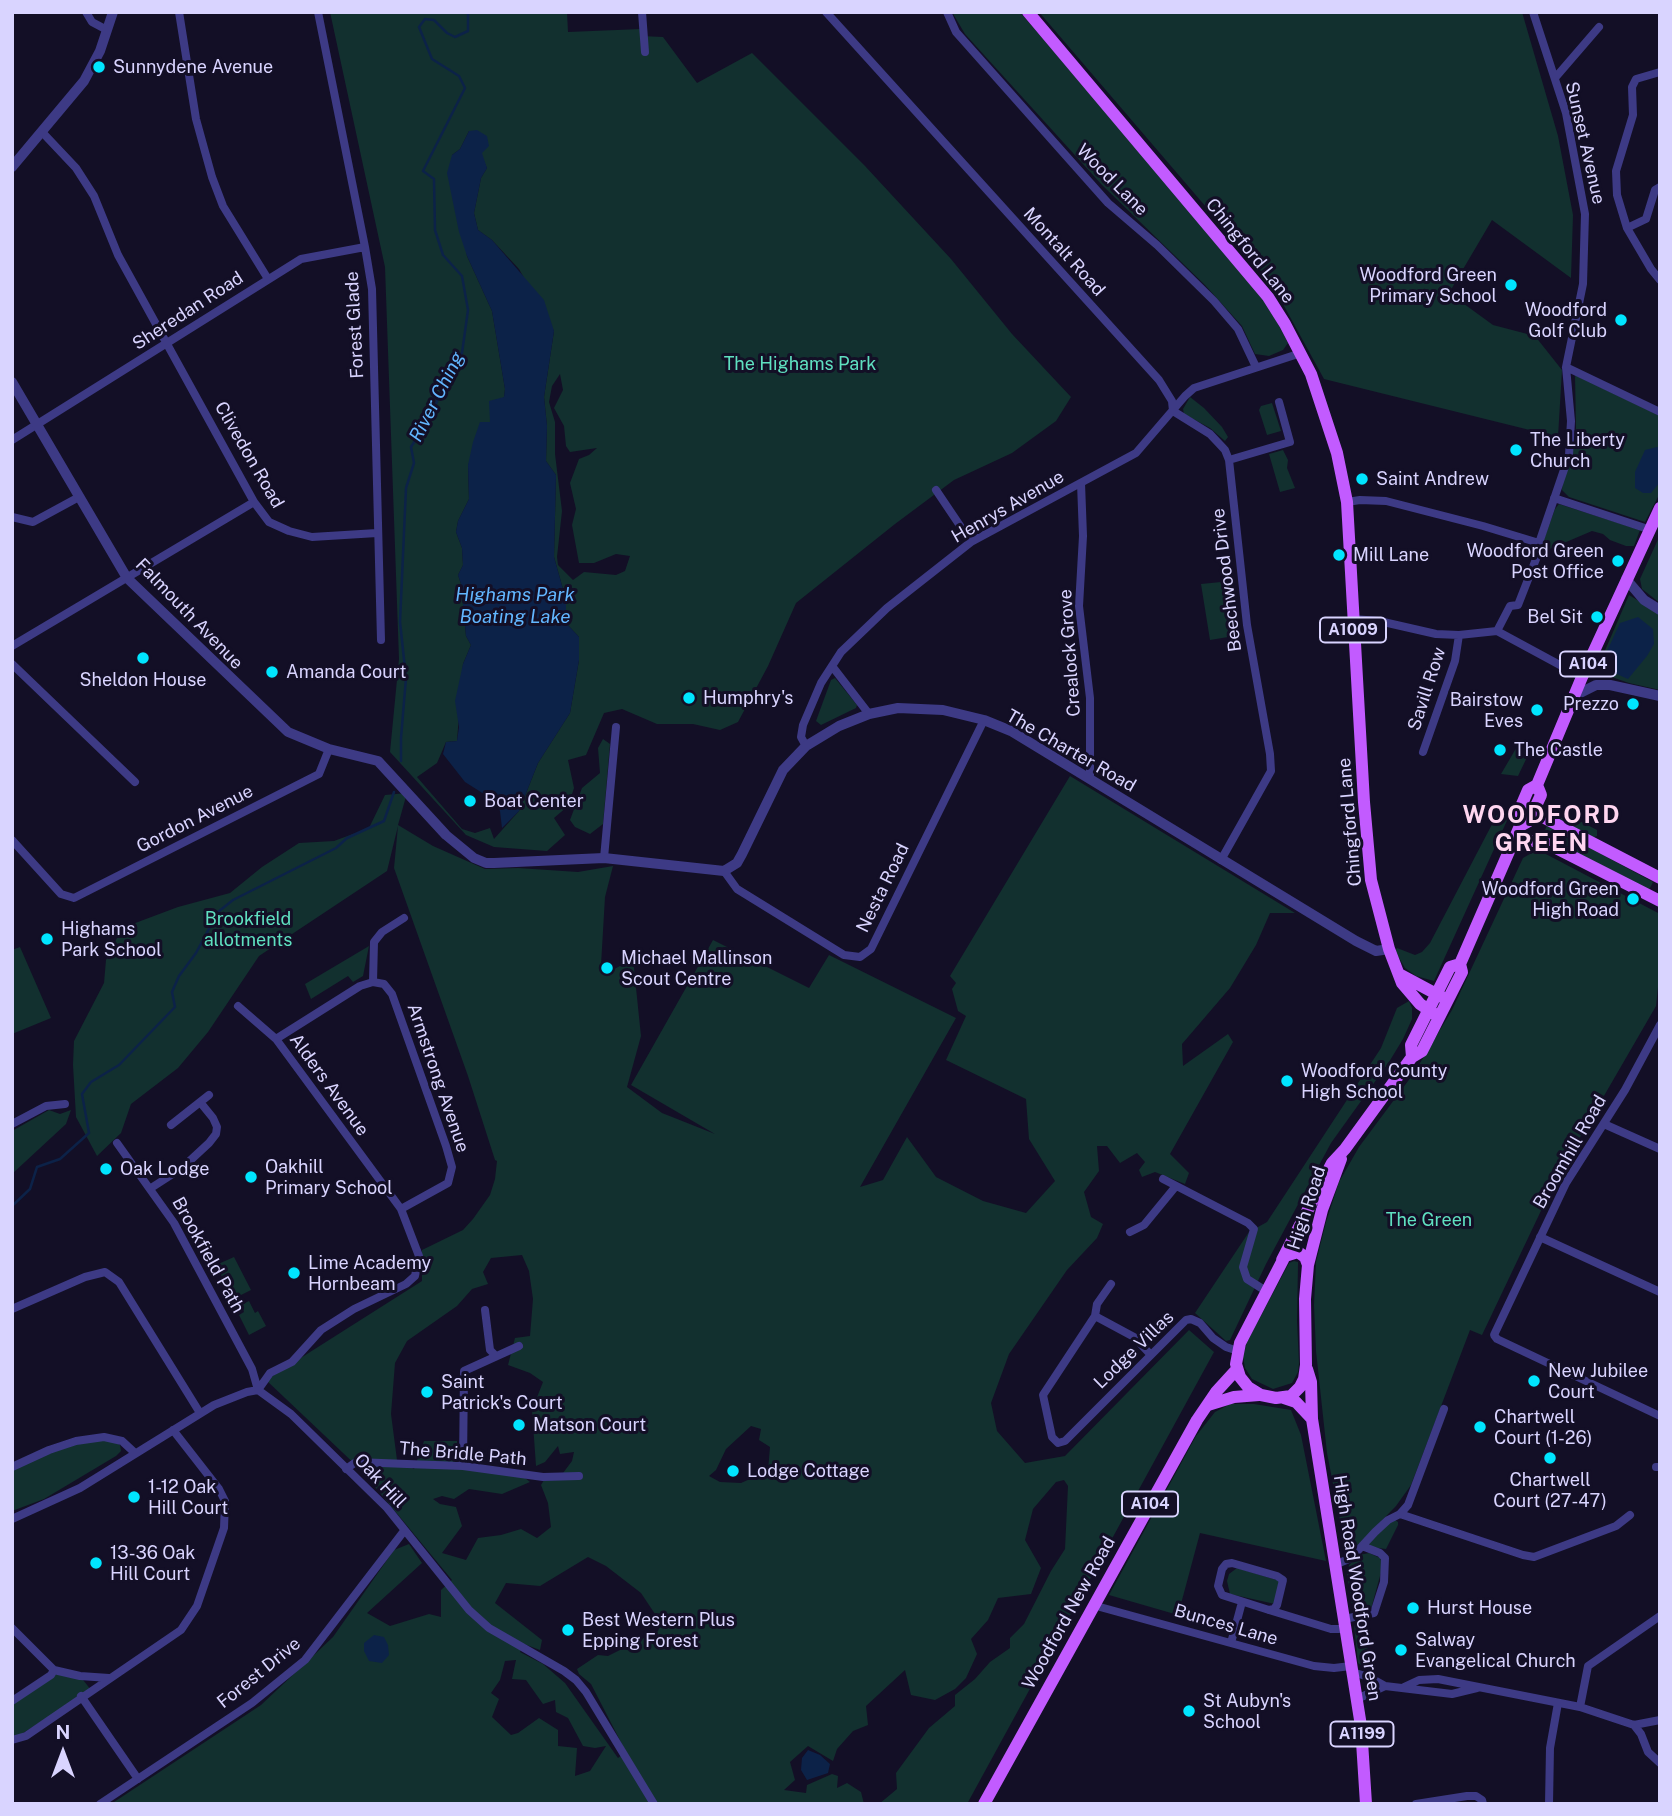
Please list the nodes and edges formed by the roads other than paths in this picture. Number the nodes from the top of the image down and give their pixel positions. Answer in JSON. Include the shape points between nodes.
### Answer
{"nodes":[{"id":1,"x":86,"y":12,"type":"edge"},
{"id":2,"x":113,"y":12,"type":"edge"},
{"id":3,"x":179,"y":12,"type":"edge"},
{"id":4,"x":318,"y":12,"type":"edge"},
{"id":5,"x":826,"y":12,"type":"edge"},
{"id":6,"x":947,"y":12,"type":"edge"},
{"id":7,"x":1028,"y":12,"type":"edge"},
{"id":8,"x":1533,"y":12,"type":"edge"},
{"id":9,"x":644,"y":13,"type":"edge"},
{"id":10,"x":1599,"y":27,"type":"dead end"},
{"id":11,"x":107,"y":30,"type":"junction"},
{"id":12,"x":645,"y":52,"type":"dead end"},
{"id":13,"x":1660,"y":72,"type":"edge"},
{"id":14,"x":1555,"y":78,"type":"junction"},
{"id":15,"x":41,"y":132,"type":"junction"},
{"id":16,"x":12,"y":167,"type":"edge"},
{"id":17,"x":1660,"y":187,"type":"edge"},
{"id":18,"x":1627,"y":228,"type":"junction"},
{"id":19,"x":365,"y":247,"type":"junction"},
{"id":20,"x":268,"y":279,"type":"junction"},
{"id":21,"x":1660,"y":280,"type":"edge"},
{"id":22,"x":168,"y":344,"type":"junction"},
{"id":23,"x":1301,"y":353,"type":"junction"},
{"id":24,"x":1566,"y":367,"type":"junction"},
{"id":25,"x":1256,"y":368,"type":"junction"},
{"id":26,"x":12,"y":382,"type":"edge"},
{"id":27,"x":1279,"y":402,"type":"dead end"},
{"id":28,"x":1173,"y":411,"type":"junction"},
{"id":29,"x":1660,"y":412,"type":"edge"},
{"id":30,"x":36,"y":423,"type":"junction"},
{"id":31,"x":12,"y":440,"type":"edge"},
{"id":32,"x":1229,"y":460,"type":"junction"},
{"id":33,"x":1081,"y":484,"type":"junction"},
{"id":34,"x":936,"y":490,"type":"dead end"},
{"id":35,"x":79,"y":497,"type":"junction"},
{"id":36,"x":1554,"y":498,"type":"junction"},
{"id":37,"x":254,"y":502,"type":"junction"},
{"id":38,"x":1347,"y":502,"type":"junction"},
{"id":39,"x":1660,"y":508,"type":"edge"},
{"id":40,"x":12,"y":517,"type":"edge"},
{"id":41,"x":1648,"y":529,"type":"junction"},
{"id":42,"x":377,"y":534,"type":"junction"},
{"id":43,"x":971,"y":542,"type":"junction"},
{"id":44,"x":1539,"y":544,"type":"junction"},
{"id":45,"x":127,"y":578,"type":"junction"},
{"id":46,"x":1626,"y":579,"type":"junction"},
{"id":47,"x":1660,"y":610,"type":"edge"},
{"id":48,"x":1353,"y":619,"type":"junction"},
{"id":49,"x":1497,"y":631,"type":"junction"},
{"id":50,"x":1459,"y":635,"type":"junction"},
{"id":51,"x":381,"y":640,"type":"dead end"},
{"id":52,"x":12,"y":646,"type":"edge"},
{"id":53,"x":12,"y":664,"type":"edge"},
{"id":54,"x":832,"y":666,"type":"junction"},
{"id":55,"x":1582,"y":677,"type":"junction"},
{"id":56,"x":1574,"y":696,"type":"junction"},
{"id":57,"x":1660,"y":696,"type":"edge"},
{"id":58,"x":869,"y":714,"type":"junction"},
{"id":59,"x":984,"y":720,"type":"junction"},
{"id":60,"x":617,"y":727,"type":"dead end"},
{"id":61,"x":806,"y":746,"type":"junction"},
{"id":62,"x":329,"y":749,"type":"junction"},
{"id":63,"x":1423,"y":752,"type":"dead end"},
{"id":64,"x":1090,"y":779,"type":"junction"},
{"id":65,"x":135,"y":782,"type":"dead end"},
{"id":66,"x":1537,"y":785,"type":"junction"},
{"id":67,"x":1533,"y":812,"type":"junction"},
{"id":68,"x":1520,"y":826,"type":"junction"},
{"id":69,"x":12,"y":840,"type":"edge"},
{"id":70,"x":1511,"y":846,"type":"junction"},
{"id":71,"x":604,"y":858,"type":"junction"},
{"id":72,"x":1221,"y":860,"type":"junction"},
{"id":73,"x":724,"y":871,"type":"junction"},
{"id":74,"x":1660,"y":878,"type":"edge"},
{"id":75,"x":1660,"y":901,"type":"edge"},
{"id":76,"x":404,"y":918,"type":"dead end"},
{"id":77,"x":1389,"y":949,"type":"junction"},
{"id":78,"x":1399,"y":974,"type":"junction"},
{"id":79,"x":373,"y":982,"type":"junction"},
{"id":80,"x":1442,"y":997,"type":"junction"},
{"id":81,"x":238,"y":1006,"type":"dead end"},
{"id":82,"x":1434,"y":1014,"type":"junction"},
{"id":83,"x":1660,"y":1025,"type":"edge"},
{"id":84,"x":276,"y":1039,"type":"junction"},
{"id":85,"x":209,"y":1095,"type":"dead end"},
{"id":86,"x":200,"y":1102,"type":"junction"},
{"id":87,"x":65,"y":1104,"type":"dead end"},
{"id":88,"x":12,"y":1124,"type":"edge"},
{"id":89,"x":1604,"y":1124,"type":"junction"},
{"id":90,"x":171,"y":1125,"type":"dead end"},
{"id":91,"x":117,"y":1143,"type":"dead end"},
{"id":92,"x":1345,"y":1149,"type":"junction"},
{"id":93,"x":1660,"y":1149,"type":"edge"},
{"id":94,"x":1163,"y":1178,"type":"dead end"},
{"id":95,"x":1175,"y":1186,"type":"junction"},
{"id":96,"x":151,"y":1188,"type":"junction"},
{"id":97,"x":401,"y":1209,"type":"junction"},
{"id":98,"x":1130,"y":1233,"type":"dead end"},
{"id":99,"x":1540,"y":1237,"type":"junction"},
{"id":100,"x":1282,"y":1259,"type":"junction"},
{"id":101,"x":1308,"y":1265,"type":"junction"},
{"id":102,"x":1111,"y":1284,"type":"dead end"},
{"id":103,"x":1266,"y":1291,"type":"junction"},
{"id":104,"x":1660,"y":1292,"type":"edge"},
{"id":105,"x":12,"y":1309,"type":"edge"},
{"id":106,"x":485,"y":1310,"type":"dead end"},
{"id":107,"x":1095,"y":1316,"type":"junction"},
{"id":108,"x":519,"y":1346,"type":"dead end"},
{"id":109,"x":1238,"y":1351,"type":"junction"},
{"id":110,"x":1150,"y":1354,"type":"junction"},
{"id":111,"x":496,"y":1356,"type":"junction"},
{"id":112,"x":1306,"y":1365,"type":"junction"},
{"id":113,"x":1237,"y":1369,"type":"junction"},
{"id":114,"x":258,"y":1390,"type":"junction"},
{"id":115,"x":1261,"y":1395,"type":"junction"},
{"id":116,"x":1284,"y":1398,"type":"junction"},
{"id":117,"x":1208,"y":1405,"type":"junction"},
{"id":118,"x":1444,"y":1409,"type":"dead end"},
{"id":119,"x":200,"y":1413,"type":"junction"},
{"id":120,"x":1660,"y":1416,"type":"edge"},
{"id":121,"x":1312,"y":1419,"type":"junction"},
{"id":122,"x":173,"y":1430,"type":"junction"},
{"id":123,"x":135,"y":1453,"type":"junction"},
{"id":124,"x":12,"y":1466,"type":"edge"},
{"id":125,"x":463,"y":1466,"type":"junction"},
{"id":126,"x":346,"y":1468,"type":"junction"},
{"id":127,"x":579,"y":1476,"type":"dead end"},
{"id":128,"x":1400,"y":1514,"type":"junction"},
{"id":129,"x":1630,"y":1515,"type":"dead end"},
{"id":130,"x":12,"y":1519,"type":"edge"},
{"id":131,"x":404,"y":1531,"type":"junction"},
{"id":132,"x":1362,"y":1546,"type":"junction"},
{"id":133,"x":1337,"y":1564,"type":"junction"},
{"id":134,"x":1242,"y":1602,"type":"junction"},
{"id":135,"x":1094,"y":1603,"type":"junction"},
{"id":136,"x":1269,"y":1611,"type":"junction"},
{"id":137,"x":1660,"y":1616,"type":"edge"},
{"id":138,"x":1345,"y":1624,"type":"junction"},
{"id":139,"x":12,"y":1628,"type":"edge"},
{"id":140,"x":1231,"y":1643,"type":"junction"},
{"id":141,"x":1352,"y":1669,"type":"junction"},
{"id":142,"x":54,"y":1670,"type":"junction"},
{"id":143,"x":112,"y":1678,"type":"junction"},
{"id":144,"x":1385,"y":1686,"type":"junction"},
{"id":145,"x":1405,"y":1687,"type":"junction"},
{"id":146,"x":1480,"y":1688,"type":"junction"},
{"id":147,"x":81,"y":1696,"type":"junction"},
{"id":148,"x":1357,"y":1699,"type":"junction"},
{"id":149,"x":12,"y":1702,"type":"edge"},
{"id":150,"x":1558,"y":1703,"type":"junction"},
{"id":151,"x":1580,"y":1707,"type":"junction"},
{"id":152,"x":1660,"y":1720,"type":"edge"},
{"id":153,"x":1634,"y":1725,"type":"junction"},
{"id":154,"x":12,"y":1740,"type":"edge"},
{"id":155,"x":1660,"y":1763,"type":"edge"},
{"id":156,"x":138,"y":1779,"type":"junction"},
{"id":157,"x":100,"y":1804,"type":"edge"},
{"id":158,"x":654,"y":1804,"type":"edge"},
{"id":159,"x":984,"y":1804,"type":"edge"},
{"id":160,"x":1366,"y":1804,"type":"edge"},
{"id":161,"x":1416,"y":1804,"type":"edge"},
{"id":162,"x":1483,"y":1804,"type":"edge"},
{"id":163,"x":1549,"y":1804,"type":"edge"}],
"edges":[{"from":1,"to":11,"type":"street","via":[[97,27]]},
{"from":2,"to":11,"type":"street"},
{"from":3,"to":20,"type":"street","via":[[196,119],[212,177],[223,206]]},
{"from":4,"to":19,"type":"street","name":"Forest Glade"},
{"from":5,"to":28,"type":"street","name":"Montalt Road","via":[[1154,375],[1172,401]]},
{"from":6,"to":25,"type":"street","name":"Wood Lane","via":[[956,32],[1108,203],[1214,301],[1238,329]]},
{"from":7,"to":23,"type":"main road","name":"Chingford Lane","number":"A1009","via":[[1268,297]]},
{"from":8,"to":14,"type":"street","name":"Sunset Avenue"},
{"from":9,"to":12,"type":"street"},
{"from":10,"to":14,"type":"street"},
{"from":11,"to":15,"type":"street","via":[[84,81]]},
{"from":13,"to":18,"type":"street","via":[[1636,79],[1632,87],[1633,116],[1616,171],[1617,195]]},
{"from":14,"to":24,"type":"street","name":"Sunset Avenue","via":[[1585,214],[1583,285]]},
{"from":15,"to":16,"type":"street"},
{"from":15,"to":22,"type":"street","via":[[76,168],[94,196],[118,255]]},
{"from":17,"to":18,"type":"street","via":[[1646,219]]},
{"from":18,"to":21,"type":"street"},
{"from":19,"to":20,"type":"street","name":"Sheredan Road","via":[[301,259]]},
{"from":19,"to":42,"type":"street","name":"Forest Glade","via":[[372,289]]},
{"from":20,"to":22,"type":"street","name":"Sheredan Road"},
{"from":22,"to":30,"type":"street","name":"Sheredan Road"},
{"from":22,"to":37,"type":"street","name":"Clivedon Road"},
{"from":23,"to":25,"type":"street"},
{"from":23,"to":38,"type":"main road","name":"Chingford Lane","number":"A1009","via":[[1324,409]]},
{"from":24,"to":29,"type":"street"},
{"from":24,"to":36,"type":"street","name":"Sunset Avenue","via":[[1572,421],[1569,455]]},
{"from":25,"to":28,"type":"street","via":[[1194,388]]},
{"from":26,"to":30,"type":"street","name":"Falmouth Avenue"},
{"from":27,"to":32,"type":"street","via":[[1290,442]]},
{"from":28,"to":32,"type":"street","via":[[1210,434]]},
{"from":28,"to":33,"type":"street","name":"Henrys Avenue","via":[[1136,453]]},
{"from":30,"to":31,"type":"street","name":"Sheredan Road"},
{"from":30,"to":35,"type":"street","name":"Falmouth Avenue"},
{"from":32,"to":72,"type":"street","name":"Beechwood Drive","via":[[1247,625],[1270,771]]},
{"from":33,"to":43,"type":"street","name":"Henrys Avenue"},
{"from":33,"to":64,"type":"street","name":"Crealock Grove","via":[[1079,606],[1090,698]]},
{"from":34,"to":43,"type":"street"},
{"from":35,"to":40,"type":"street","via":[[33,522]]},
{"from":35,"to":45,"type":"street","name":"Falmouth Avenue"},
{"from":36,"to":41,"type":"street"},
{"from":36,"to":44,"type":"street","name":"Sunset Avenue"},
{"from":37,"to":42,"type":"street","name":"Clivedon Road","via":[[269,522],[312,537]]},
{"from":37,"to":45,"type":"street"},
{"from":38,"to":44,"type":"street","via":[[1386,501]]},
{"from":38,"to":48,"type":"main road","name":"Chingford Lane","number":"A1009"},
{"from":39,"to":41,"type":"main road","number":"A104"},
{"from":41,"to":46,"type":"main road","number":"A104"},
{"from":42,"to":51,"type":"street","name":"Forest Glade"},
{"from":43,"to":54,"type":"street","name":"Henrys Avenue","via":[[887,608]]},
{"from":44,"to":49,"type":"street","name":"Sunset Avenue","via":[[1518,605],[1510,606]]},
{"from":45,"to":52,"type":"street"},
{"from":45,"to":62,"type":"street","name":"Falmouth Avenue","via":[[288,733]]},
{"from":46,"to":47,"type":"street"},
{"from":46,"to":55,"type":"main road","number":"A104"},
{"from":48,"to":50,"type":"street"},
{"from":48,"to":77,"type":"main road","name":"Chingford Lane","number":"A1009","via":[[1369,861]]},
{"from":49,"to":50,"type":"street"},
{"from":49,"to":55,"type":"street"},
{"from":50,"to":63,"type":"street","name":"Savill Row","via":[[1458,652]]},
{"from":53,"to":65,"type":"street"},
{"from":54,"to":58,"type":"street"},
{"from":54,"to":61,"type":"street","name":"Henrys Avenue","via":[[803,725],[801,737]]},
{"from":55,"to":56,"type":"main road","number":"A104"},
{"from":56,"to":57,"type":"street","via":[[1596,685],[1609,685]]},
{"from":56,"to":66,"type":"main road","number":"A104"},
{"from":58,"to":59,"type":"street","name":"The Charter Road","via":[[898,708],[943,710]]},
{"from":58,"to":61,"type":"street","name":"The Charter Road"},
{"from":59,"to":64,"type":"street","name":"The Charter Road","via":[[1011,731]]},
{"from":59,"to":73,"type":"street","name":"Nesta Road","via":[[871,948],[860,957],[844,955],[737,888]]},
{"from":60,"to":71,"type":"street"},
{"from":61,"to":73,"type":"street","name":"The Charter Road","via":[[783,770],[743,854]]},
{"from":62,"to":69,"type":"street","name":"Gordon Avenue","via":[[319,774],[74,898],[61,894]]},
{"from":62,"to":71,"type":"street","name":"Falmouth Avenue","via":[[378,761],[446,835],[486,863]]},
{"from":64,"to":72,"type":"street","name":"The Charter Road"},
{"from":66,"to":67,"type":"main road","number":"A104","via":[[1541,795]]},
{"from":66,"to":68,"type":"main road","number":"A104","via":[[1528,790],[1517,817]]},
{"from":67,"to":68,"type":"main road","number":"A104"},
{"from":67,"to":74,"type":"main road"},
{"from":68,"to":70,"type":"main road","number":"A104"},
{"from":70,"to":75,"type":"main road","via":[[1542,841]]},
{"from":70,"to":80,"type":"main road","number":"A104","via":[[1460,964],[1450,967]]},
{"from":71,"to":73,"type":"street"},
{"from":72,"to":77,"type":"street","name":"The Charter Road","via":[[1366,946]]},
{"from":76,"to":79,"type":"street","via":[[374,942]]},
{"from":77,"to":78,"type":"main road","name":"Chingford Lane","number":"A1009"},
{"from":78,"to":80,"type":"main road"},
{"from":78,"to":82,"type":"main road","name":"Chingford Lane","number":"A1009","via":[[1412,996]]},
{"from":79,"to":84,"type":"street"},
{"from":79,"to":97,"type":"street","name":"Armstrong Avenue","via":[[384,984],[392,994],[452,1167],[448,1183]]},
{"from":80,"to":82,"type":"main road","number":"A104"},
{"from":81,"to":84,"type":"street","name":"Alders Avenue"},
{"from":82,"to":92,"type":"main road","number":"A104","via":[[1422,1051],[1412,1057]]},
{"from":83,"to":89,"type":"street","name":"Broomhill Road"},
{"from":84,"to":97,"type":"street","name":"Alders Avenue"},
{"from":85,"to":86,"type":"street"},
{"from":86,"to":90,"type":"street"},
{"from":86,"to":96,"type":"street","via":[[213,1118],[216,1134],[182,1168]]},
{"from":87,"to":88,"type":"street","via":[[46,1106]]},
{"from":89,"to":93,"type":"street"},
{"from":89,"to":99,"type":"street","name":"Broomhill Road","via":[[1566,1183]]},
{"from":91,"to":96,"type":"street","name":"Brookfield Path"},
{"from":92,"to":100,"type":"main road","name":"High Road","number":"A104","via":[[1322,1180]]},
{"from":92,"to":101,"type":"main road","name":"High Road","number":"A104"},
{"from":94,"to":95,"type":"street"},
{"from":95,"to":98,"type":"street","via":[[1144,1225]]},
{"from":95,"to":103,"type":"street","via":[[1254,1229],[1242,1267],[1247,1279]]},
{"from":96,"to":114,"type":"street","name":"Brookfield Path","via":[[204,1276],[252,1369]]},
{"from":97,"to":114,"type":"street","name":"Alders Avenue","via":[[419,1256],[415,1276],[321,1329],[292,1362],[270,1373]]},
{"from":99,"to":104,"type":"street"},
{"from":99,"to":120,"type":"street","name":"Broomhill Road","via":[[1494,1335]]},
{"from":100,"to":101,"type":"main road","via":[[1298,1252]]},
{"from":100,"to":103,"type":"main road","number":"A104"},
{"from":101,"to":112,"type":"main road","name":"High Road","number":"A1199"},
{"from":102,"to":107,"type":"street","via":[[1097,1304]]},
{"from":103,"to":109,"type":"main road","number":"A104"},
{"from":105,"to":119,"type":"street","via":[[105,1272],[119,1282]]},
{"from":106,"to":111,"type":"street","via":[[490,1350]]},
{"from":107,"to":110,"type":"street","via":[[1134,1337]]},
{"from":107,"to":110,"type":"street","name":"Lodge Villas","via":[[1043,1395],[1052,1437],[1058,1443]]},
{"from":108,"to":111,"type":"street"},
{"from":109,"to":110,"type":"street","name":"Lodge Villas","via":[[1191,1319]]},
{"from":109,"to":113,"type":"main road","number":"A104"},
{"from":111,"to":125,"type":"street","via":[[464,1371]]},
{"from":112,"to":116,"type":"main road","via":[[1300,1387]]},
{"from":112,"to":121,"type":"main road","name":"High Road Woodford Green","number":"A1199"},
{"from":113,"to":115,"type":"main road","via":[[1243,1382]]},
{"from":113,"to":117,"type":"main road","name":"Woodford New Road","number":"A104"},
{"from":114,"to":119,"type":"street"},
{"from":114,"to":126,"type":"street","name":"Oak Hill","via":[[291,1414]]},
{"from":115,"to":116,"type":"main road"},
{"from":115,"to":117,"type":"main road"},
{"from":116,"to":121,"type":"main road","via":[[1296,1402]]},
{"from":117,"to":135,"type":"main road","name":"Woodford New Road","number":"A104"},
{"from":118,"to":128,"type":"street","via":[[1408,1505]]},
{"from":119,"to":122,"type":"street"},
{"from":121,"to":133,"type":"main road","name":"High Road Woodford Green","number":"A1199"},
{"from":122,"to":123,"type":"street"},
{"from":122,"to":143,"type":"street","via":[[219,1489],[225,1501],[224,1528],[190,1619]]},
{"from":123,"to":124,"type":"street","via":[[122,1441],[104,1437],[76,1441]]},
{"from":123,"to":130,"type":"street","via":[[80,1488]]},
{"from":125,"to":126,"type":"street","name":"The Bridle Path","via":[[356,1462]]},
{"from":125,"to":127,"type":"street","name":"The Bridle Path","via":[[543,1477]]},
{"from":126,"to":131,"type":"street","name":"Oak Hill"},
{"from":128,"to":129,"type":"street","via":[[1534,1557],[1616,1526]]},
{"from":128,"to":132,"type":"street"},
{"from":131,"to":156,"type":"street","name":"Forest Drive","via":[[305,1660],[252,1703]]},
{"from":131,"to":158,"type":"street","name":"Oak Hill","via":[[489,1628],[576,1680]]},
{"from":132,"to":133,"type":"street"},
{"from":132,"to":138,"type":"street","via":[[1385,1558],[1384,1582],[1374,1613]]},
{"from":133,"to":138,"type":"main road","name":"High Road Woodford Green","number":"A1199"},
{"from":134,"to":136,"type":"street"},
{"from":134,"to":136,"type":"street","via":[[1219,1591],[1226,1564],[1283,1580],[1277,1605]]},
{"from":134,"to":140,"type":"street"},
{"from":135,"to":140,"type":"street","name":"Bunces Lane"},
{"from":135,"to":159,"type":"main road","name":"Woodford New Road","number":"A104"},
{"from":136,"to":138,"type":"street","via":[[1331,1629]]},
{"from":137,"to":151,"type":"street","via":[[1588,1665]]},
{"from":138,"to":141,"type":"main road","name":"High Road Woodford Green","number":"A1199"},
{"from":139,"to":142,"type":"street"},
{"from":140,"to":141,"type":"street","name":"Bunces Lane","via":[[1321,1668]]},
{"from":141,"to":144,"type":"street"},
{"from":141,"to":148,"type":"main road","name":"High Road Woodford Green","number":"A1199"},
{"from":142,"to":143,"type":"street"},
{"from":142,"to":149,"type":"street"},
{"from":143,"to":147,"type":"street"},
{"from":144,"to":145,"type":"street"},
{"from":144,"to":148,"type":"street"},
{"from":145,"to":146,"type":"street","via":[[1452,1694]]},
{"from":145,"to":146,"type":"street","via":[[1429,1678]]},
{"from":146,"to":150,"type":"street"},
{"from":147,"to":154,"type":"street","via":[[26,1736]]},
{"from":147,"to":156,"type":"street"},
{"from":148,"to":160,"type":"main road","name":"High Road Woodford Green","number":"A1199"},
{"from":150,"to":151,"type":"street"},
{"from":150,"to":163,"type":"street","via":[[1550,1748]]},
{"from":151,"to":153,"type":"street"},
{"from":152,"to":153,"type":"street"},
{"from":153,"to":155,"type":"street","via":[[1648,1752]]},
{"from":156,"to":157,"type":"street","name":"Forest Drive"},
{"from":161,"to":162,"type":"street","via":[[1467,1796],[1476,1796]]}]}
